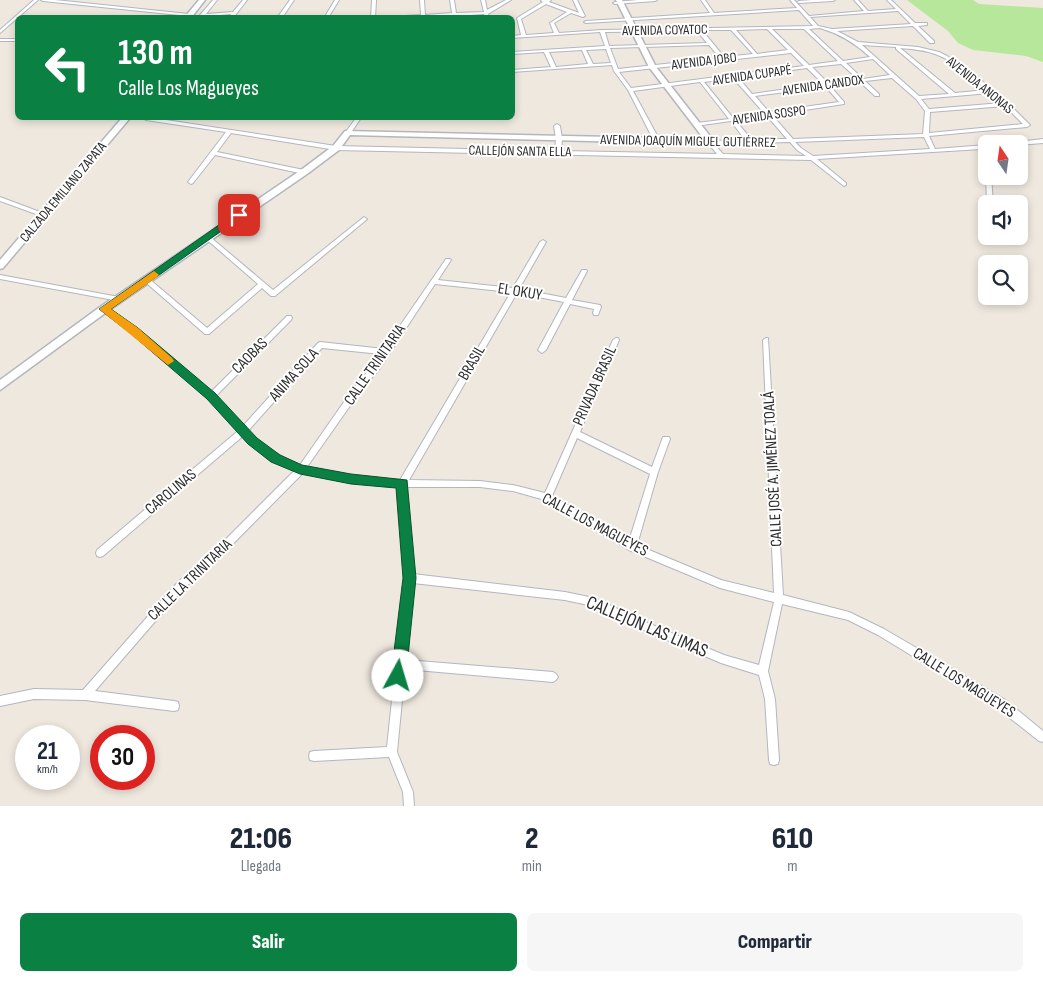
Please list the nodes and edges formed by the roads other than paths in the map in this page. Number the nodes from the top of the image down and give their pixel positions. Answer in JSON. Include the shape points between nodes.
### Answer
{"nodes":[{"id":1,"x":36,"y":0,"type":"edge"},
{"id":2,"x":43,"y":0,"type":"edge"},
{"id":3,"x":89,"y":0,"type":"edge"},
{"id":4,"x":114,"y":0,"type":"edge"},
{"id":5,"x":202,"y":0,"type":"edge"},
{"id":6,"x":208,"y":0,"type":"edge"},
{"id":7,"x":214,"y":0,"type":"edge"},
{"id":8,"x":245,"y":0,"type":"edge"},
{"id":9,"x":292,"y":0,"type":"edge"},
{"id":10,"x":338,"y":0,"type":"edge"},
{"id":11,"x":374,"y":0,"type":"edge"},
{"id":12,"x":422,"y":0,"type":"edge"},
{"id":13,"x":452,"y":0,"type":"edge"},
{"id":14,"x":483,"y":0,"type":"edge"},
{"id":15,"x":509,"y":0,"type":"edge"},
{"id":16,"x":539,"y":0,"type":"edge"},
{"id":17,"x":575,"y":0,"type":"edge"},
{"id":18,"x":655,"y":0,"type":"edge"},
{"id":19,"x":703,"y":0,"type":"edge"},
{"id":20,"x":792,"y":0,"type":"edge"},
{"id":21,"x":833,"y":0,"type":"edge"},
{"id":22,"x":856,"y":0,"type":"edge"},
{"id":23,"x":889,"y":0,"type":"edge"},
{"id":24,"x":548,"y":1,"type":"edge"},
{"id":25,"x":617,"y":1,"type":"edge"},
{"id":26,"x":798,"y":1,"type":"edge"},
{"id":27,"x":84,"y":4,"type":"junction"},
{"id":28,"x":107,"y":6,"type":"junction"},
{"id":29,"x":800,"y":9,"type":"junction"},
{"id":30,"x":900,"y":10,"type":"junction"},
{"id":31,"x":570,"y":11,"type":"junction"},
{"id":32,"x":235,"y":12,"type":"junction"},
{"id":33,"x":867,"y":12,"type":"junction"},
{"id":34,"x":713,"y":14,"type":"junction"},
{"id":35,"x":19,"y":15,"type":"edge"},
{"id":36,"x":175,"y":15,"type":"edge"},
{"id":37,"x":191,"y":15,"type":"edge"},
{"id":38,"x":192,"y":15,"type":"edge"},
{"id":39,"x":203,"y":15,"type":"edge"},
{"id":40,"x":233,"y":15,"type":"edge"},
{"id":41,"x":281,"y":15,"type":"edge"},
{"id":42,"x":328,"y":15,"type":"edge"},
{"id":43,"x":374,"y":15,"type":"edge"},
{"id":44,"x":423,"y":15,"type":"edge"},
{"id":45,"x":455,"y":15,"type":"edge"},
{"id":46,"x":486,"y":15,"type":"edge"},
{"id":47,"x":583,"y":16,"type":"junction"},
{"id":48,"x":812,"y":16,"type":"junction"},
{"id":49,"x":15,"y":19,"type":"edge"},
{"id":50,"x":629,"y":20,"type":"junction"},
{"id":51,"x":586,"y":22,"type":"junction"},
{"id":52,"x":915,"y":24,"type":"junction"},
{"id":53,"x":925,"y":24,"type":"dead end"},
{"id":54,"x":805,"y":27,"type":"junction"},
{"id":55,"x":818,"y":27,"type":"junction"},
{"id":56,"x":768,"y":28,"type":"junction"},
{"id":57,"x":732,"y":29,"type":"junction"},
{"id":58,"x":698,"y":30,"type":"junction"},
{"id":59,"x":831,"y":30,"type":"junction"},
{"id":60,"x":602,"y":31,"type":"junction"},
{"id":61,"x":634,"y":31,"type":"junction"},
{"id":62,"x":0,"y":32,"type":"edge"},
{"id":63,"x":590,"y":32,"type":"junction"},
{"id":64,"x":557,"y":34,"type":"junction"},
{"id":65,"x":524,"y":36,"type":"junction"},
{"id":66,"x":515,"y":37,"type":"edge"},
{"id":67,"x":0,"y":40,"type":"edge"},
{"id":68,"x":15,"y":40,"type":"edge"},
{"id":69,"x":932,"y":42,"type":"dead end"},
{"id":70,"x":711,"y":44,"type":"junction"},
{"id":71,"x":857,"y":44,"type":"junction"},
{"id":72,"x":642,"y":46,"type":"junction"},
{"id":73,"x":608,"y":47,"type":"junction"},
{"id":74,"x":898,"y":47,"type":"junction"},
{"id":75,"x":583,"y":48,"type":"junction"},
{"id":76,"x":546,"y":51,"type":"junction"},
{"id":77,"x":792,"y":51,"type":"junction"},
{"id":78,"x":523,"y":52,"type":"junction"},
{"id":79,"x":515,"y":53,"type":"edge"},
{"id":80,"x":756,"y":55,"type":"junction"},
{"id":81,"x":873,"y":58,"type":"junction"},
{"id":82,"x":723,"y":59,"type":"junction"},
{"id":83,"x":841,"y":62,"type":"junction"},
{"id":84,"x":613,"y":64,"type":"junction"},
{"id":85,"x":591,"y":65,"type":"junction"},
{"id":86,"x":807,"y":66,"type":"junction"},
{"id":87,"x":652,"y":67,"type":"junction"},
{"id":88,"x":554,"y":68,"type":"junction"},
{"id":89,"x":515,"y":71,"type":"edge"},
{"id":90,"x":616,"y":71,"type":"junction"},
{"id":91,"x":893,"y":76,"type":"junction"},
{"id":92,"x":735,"y":77,"type":"junction"},
{"id":93,"x":859,"y":80,"type":"junction"},
{"id":94,"x":702,"y":82,"type":"junction"},
{"id":95,"x":826,"y":84,"type":"junction"},
{"id":96,"x":666,"y":86,"type":"junction"},
{"id":97,"x":630,"y":90,"type":"junction"},
{"id":98,"x":991,"y":91,"type":"junction"},
{"id":99,"x":753,"y":95,"type":"junction"},
{"id":100,"x":954,"y":95,"type":"junction"},
{"id":101,"x":877,"y":96,"type":"dead end"},
{"id":102,"x":918,"y":98,"type":"junction"},
{"id":103,"x":1006,"y":104,"type":"junction"},
{"id":104,"x":928,"y":111,"type":"junction"},
{"id":105,"x":770,"y":115,"type":"junction"},
{"id":106,"x":118,"y":120,"type":"edge"},
{"id":107,"x":124,"y":120,"type":"edge"},
{"id":108,"x":159,"y":120,"type":"edge"},
{"id":109,"x":357,"y":120,"type":"edge"},
{"id":110,"x":733,"y":120,"type":"junction"},
{"id":111,"x":697,"y":125,"type":"junction"},
{"id":112,"x":557,"y":126,"type":"dead end"},
{"id":113,"x":1027,"y":126,"type":"joint"},
{"id":114,"x":114,"y":129,"type":"junction"},
{"id":115,"x":230,"y":131,"type":"junction"},
{"id":116,"x":348,"y":133,"type":"junction"},
{"id":117,"x":926,"y":135,"type":"junction"},
{"id":118,"x":559,"y":139,"type":"junction"},
{"id":119,"x":657,"y":141,"type":"junction"},
{"id":120,"x":793,"y":141,"type":"junction"},
{"id":121,"x":1043,"y":141,"type":"edge"},
{"id":122,"x":710,"y":142,"type":"junction"},
{"id":123,"x":750,"y":142,"type":"junction"},
{"id":124,"x":1028,"y":143,"type":"edge"},
{"id":125,"x":336,"y":148,"type":"junction"},
{"id":126,"x":978,"y":148,"type":"edge"},
{"id":127,"x":934,"y":151,"type":"junction"},
{"id":128,"x":558,"y":152,"type":"junction"},
{"id":129,"x":214,"y":153,"type":"junction"},
{"id":130,"x":722,"y":157,"type":"junction"},
{"id":131,"x":813,"y":158,"type":"junction"},
{"id":132,"x":304,"y":172,"type":"junction"},
{"id":133,"x":191,"y":182,"type":"dead end"},
{"id":134,"x":844,"y":184,"type":"dead end"},
{"id":135,"x":0,"y":199,"type":"edge"},
{"id":136,"x":38,"y":213,"type":"junction"},
{"id":137,"x":364,"y":219,"type":"dead end"},
{"id":138,"x":32,"y":224,"type":"junction"},
{"id":139,"x":207,"y":237,"type":"junction"},
{"id":140,"x":543,"y":242,"type":"dead end"},
{"id":141,"x":0,"y":256,"type":"edge"},
{"id":142,"x":448,"y":260,"type":"dead end"},
{"id":143,"x":0,"y":266,"type":"edge"},
{"id":144,"x":584,"y":271,"type":"dead end"},
{"id":145,"x":0,"y":277,"type":"edge"},
{"id":146,"x":146,"y":280,"type":"junction"},
{"id":147,"x":434,"y":282,"type":"junction"},
{"id":148,"x":262,"y":284,"type":"junction"},
{"id":149,"x":513,"y":290,"type":"junction"},
{"id":150,"x":119,"y":299,"type":"junction"},
{"id":151,"x":569,"y":301,"type":"junction"},
{"id":152,"x":104,"y":309,"type":"junction"},
{"id":153,"x":596,"y":313,"type":"dead end"},
{"id":154,"x":289,"y":318,"type":"dead end"},
{"id":155,"x":616,"y":340,"type":"dead end"},
{"id":156,"x":766,"y":340,"type":"dead end"},
{"id":157,"x":542,"y":350,"type":"dead end"},
{"id":158,"x":386,"y":352,"type":"junction"},
{"id":159,"x":0,"y":386,"type":"edge"},
{"id":160,"x":211,"y":396,"type":"junction"},
{"id":161,"x":243,"y":431,"type":"junction"},
{"id":162,"x":575,"y":433,"type":"junction"},
{"id":163,"x":666,"y":439,"type":"dead end"},
{"id":164,"x":300,"y":469,"type":"junction"},
{"id":165,"x":654,"y":472,"type":"junction"},
{"id":166,"x":402,"y":484,"type":"junction"},
{"id":167,"x":547,"y":497,"type":"junction"},
{"id":168,"x":632,"y":547,"type":"junction"},
{"id":169,"x":100,"y":553,"type":"dead end"},
{"id":170,"x":410,"y":578,"type":"junction"},
{"id":171,"x":779,"y":598,"type":"junction"},
{"id":172,"x":400,"y":664,"type":"junction"},
{"id":173,"x":763,"y":671,"type":"junction"},
{"id":174,"x":553,"y":677,"type":"dead end"},
{"id":175,"x":85,"y":695,"type":"junction"},
{"id":176,"x":0,"y":701,"type":"edge"},
{"id":177,"x":174,"y":706,"type":"dead end"},
{"id":178,"x":1043,"y":737,"type":"edge"},
{"id":179,"x":392,"y":752,"type":"junction"},
{"id":180,"x":314,"y":756,"type":"dead end"},
{"id":181,"x":774,"y":760,"type":"dead end"},
{"id":182,"x":409,"y":806,"type":"edge"}],
"edges":[{"from":1,"to":35,"type":"street"},
{"from":2,"to":27,"type":"street"},
{"from":3,"to":27,"type":"street"},
{"from":4,"to":28,"type":"street"},
{"from":5,"to":37,"type":"street"},
{"from":6,"to":38,"type":"street"},
{"from":7,"to":39,"type":"street"},
{"from":8,"to":32,"type":"street"},
{"from":9,"to":41,"type":"street"},
{"from":10,"to":42,"type":"street"},
{"from":11,"to":43,"type":"street"},
{"from":12,"to":44,"type":"street"},
{"from":13,"to":45,"type":"street"},
{"from":14,"to":46,"type":"street"},
{"from":15,"to":46,"type":"street"},
{"from":16,"to":24,"type":"street"},
{"from":17,"to":47,"type":"street"},
{"from":18,"to":25,"type":"street"},
{"from":19,"to":34,"type":"street"},
{"from":20,"to":29,"type":"street"},
{"from":21,"to":26,"type":"street"},
{"from":22,"to":33,"type":"street"},
{"from":23,"to":30,"type":"street","name":"AVENIDA ANONAS"},
{"from":24,"to":31,"type":"street"},
{"from":24,"to":65,"type":"street","via":[[518,19]]},
{"from":25,"to":50,"type":"street"},
{"from":26,"to":48,"type":"street"},
{"from":27,"to":28,"type":"street"},
{"from":28,"to":36,"type":"street"},
{"from":29,"to":34,"type":"street"},
{"from":29,"to":55,"type":"street"},
{"from":30,"to":33,"type":"street"},
{"from":30,"to":52,"type":"street","name":"AVENIDA ANONAS"},
{"from":31,"to":47,"type":"street"},
{"from":31,"to":64,"type":"street","via":[[552,23]]},
{"from":32,"to":39,"type":"street"},
{"from":32,"to":40,"type":"street"},
{"from":33,"to":48,"type":"street"},
{"from":34,"to":50,"type":"street"},
{"from":47,"to":51,"type":"street"},
{"from":48,"to":55,"type":"street"},
{"from":49,"to":62,"type":"street"},
{"from":50,"to":51,"type":"street"},
{"from":50,"to":61,"type":"street"},
{"from":51,"to":63,"type":"street"},
{"from":52,"to":53,"type":"street"},
{"from":52,"to":59,"type":"street"},
{"from":52,"to":69,"type":"street","name":"AVENIDA ANONAS"},
{"from":54,"to":55,"type":"street","name":"AVENIDA COYATOC"},
{"from":54,"to":56,"type":"street","name":"AVENIDA COYATOC"},
{"from":54,"to":83,"type":"street"},
{"from":55,"to":59,"type":"street","name":"AVENIDA COYATOC"},
{"from":56,"to":57,"type":"street","name":"AVENIDA COYATOC"},
{"from":56,"to":77,"type":"street"},
{"from":57,"to":58,"type":"street","name":"AVENIDA COYATOC"},
{"from":57,"to":80,"type":"street"},
{"from":58,"to":61,"type":"street","name":"AVENIDA COYATOC"},
{"from":58,"to":70,"type":"street"},
{"from":59,"to":71,"type":"street"},
{"from":60,"to":61,"type":"street","name":"AVENIDA COYATOC"},
{"from":60,"to":63,"type":"street","name":"AVENIDA COYATOC"},
{"from":60,"to":73,"type":"street"},
{"from":61,"to":72,"type":"street"},
{"from":63,"to":64,"type":"street","name":"AVENIDA COYATOC"},
{"from":64,"to":65,"type":"street","name":"AVENIDA COYATOC"},
{"from":65,"to":66,"type":"street","name":"AVENIDA COYATOC"},
{"from":66,"to":78,"type":"street"},
{"from":67,"to":68,"type":"street"},
{"from":70,"to":72,"type":"street"},
{"from":70,"to":82,"type":"street"},
{"from":71,"to":74,"type":"street","name":"AVENIDA ANONAS"},
{"from":71,"to":81,"type":"street"},
{"from":72,"to":73,"type":"street"},
{"from":72,"to":87,"type":"street"},
{"from":73,"to":75,"type":"street"},
{"from":73,"to":84,"type":"street"},
{"from":74,"to":98,"type":"street","name":"AVENIDA ANONAS","via":[[944,55]]},
{"from":74,"to":100,"type":"street"},
{"from":75,"to":76,"type":"street"},
{"from":75,"to":85,"type":"street"},
{"from":76,"to":78,"type":"street"},
{"from":76,"to":88,"type":"street"},
{"from":77,"to":80,"type":"street","name":"AVENIDA JOBO"},
{"from":77,"to":86,"type":"street"},
{"from":78,"to":79,"type":"street"},
{"from":80,"to":82,"type":"street","name":"AVENIDA JOBO"},
{"from":81,"to":83,"type":"street","name":"AVENIDA CUPAPÉ"},
{"from":81,"to":91,"type":"street"},
{"from":82,"to":87,"type":"street","name":"AVENIDA JOBO"},
{"from":83,"to":86,"type":"street","name":"AVENIDA CUPAPÉ"},
{"from":83,"to":93,"type":"street"},
{"from":84,"to":85,"type":"street"},
{"from":84,"to":90,"type":"street"},
{"from":85,"to":88,"type":"street"},
{"from":86,"to":92,"type":"street","name":"AVENIDA CUPAPÉ"},
{"from":86,"to":95,"type":"street"},
{"from":87,"to":90,"type":"street","name":"AVENIDA JOBO"},
{"from":87,"to":96,"type":"street"},
{"from":88,"to":89,"type":"street"},
{"from":90,"to":97,"type":"street"},
{"from":91,"to":93,"type":"street","name":"AVENIDA CANDOX"},
{"from":91,"to":102,"type":"street"},
{"from":92,"to":94,"type":"street","name":"AVENIDA CUPAPÉ"},
{"from":92,"to":99,"type":"street"},
{"from":93,"to":95,"type":"street","name":"AVENIDA CANDOX"},
{"from":93,"to":101,"type":"street"},
{"from":94,"to":96,"type":"street","name":"AVENIDA CUPAPÉ"},
{"from":94,"to":110,"type":"street"},
{"from":95,"to":99,"type":"street","name":"AVENIDA CANDOX"},
{"from":95,"to":105,"type":"street","name":"AVENIDA SOSPO","via":[[842,103]]},
{"from":96,"to":97,"type":"street","name":"AVENIDA CUPAPÉ"},
{"from":96,"to":111,"type":"street"},
{"from":97,"to":119,"type":"street"},
{"from":98,"to":100,"type":"street"},
{"from":98,"to":103,"type":"street","name":"AVENIDA ANONAS"},
{"from":99,"to":105,"type":"street"},
{"from":100,"to":102,"type":"street"},
{"from":102,"to":104,"type":"street"},
{"from":103,"to":104,"type":"street"},
{"from":103,"to":113,"type":"street","name":"AVENIDA ANONAS"},
{"from":104,"to":117,"type":"street"},
{"from":105,"to":110,"type":"street","name":"AVENIDA SOSPO"},
{"from":105,"to":120,"type":"street"},
{"from":106,"to":114,"type":"street","name":"CALZADA EMILIANO ZAPATA"},
{"from":107,"to":114,"type":"street","name":"CALZADA EMILIANO ZAPATA"},
{"from":108,"to":115,"type":"street","name":"CALLEJÓN SANTA ELLA"},
{"from":109,"to":116,"type":"street"},
{"from":110,"to":111,"type":"street","name":"AVENIDA SOSPO"},
{"from":110,"to":123,"type":"street"},
{"from":111,"to":122,"type":"street"},
{"from":112,"to":118,"type":"street"},
{"from":113,"to":117,"type":"street","name":"AVENIDA JOAQUÍN MIGUEL GUTIÉRREZ"},
{"from":114,"to":136,"type":"street","name":"CALZADA EMILIANO ZAPATA"},
{"from":114,"to":138,"type":"street","name":"CALZADA EMILIANO ZAPATA"},
{"from":115,"to":125,"type":"street","name":"CALLEJÓN SANTA ELLA"},
{"from":115,"to":129,"type":"street"},
{"from":116,"to":118,"type":"street","name":"AVENIDA JOAQUÍN MIGUEL GUTIÉRREZ"},
{"from":116,"to":125,"type":"street"},
{"from":117,"to":120,"type":"street","name":"AVENIDA JOAQUÍN MIGUEL GUTIÉRREZ"},
{"from":117,"to":127,"type":"street"},
{"from":118,"to":119,"type":"street","name":"AVENIDA JOAQUÍN MIGUEL GUTIÉRREZ"},
{"from":118,"to":128,"type":"street"},
{"from":119,"to":122,"type":"street","name":"AVENIDA JOAQUÍN MIGUEL GUTIÉRREZ"},
{"from":120,"to":123,"type":"street","name":"AVENIDA JOAQUÍN MIGUEL GUTIÉRREZ"},
{"from":120,"to":131,"type":"street","via":[[799,150]]},
{"from":121,"to":124,"type":"street"},
{"from":122,"to":123,"type":"street","name":"AVENIDA JOAQUÍN MIGUEL GUTIÉRREZ"},
{"from":122,"to":130,"type":"street"},
{"from":125,"to":128,"type":"street","name":"CALLEJÓN SANTA ELLA"},
{"from":125,"to":132,"type":"street"},
{"from":126,"to":127,"type":"street","name":"CALLEJÓN SANTA ELLA"},
{"from":127,"to":131,"type":"street","name":"CALLEJÓN SANTA ELLA"},
{"from":128,"to":130,"type":"street","name":"CALLEJÓN SANTA ELLA"},
{"from":129,"to":132,"type":"street"},
{"from":129,"to":133,"type":"street"},
{"from":130,"to":131,"type":"street","name":"CALLEJÓN SANTA ELLA"},
{"from":131,"to":134,"type":"street"},
{"from":132,"to":139,"type":"street"},
{"from":135,"to":136,"type":"street"},
{"from":136,"to":138,"type":"street","name":"CALZADA EMILIANO ZAPATA"},
{"from":137,"to":148,"type":"street","via":[[273,294]]},
{"from":138,"to":141,"type":"street","name":"CALZADA EMILIANO ZAPATA"},
{"from":138,"to":143,"type":"street","name":"CALZADA EMILIANO ZAPATA"},
{"from":139,"to":146,"type":"street"},
{"from":139,"to":148,"type":"street"},
{"from":140,"to":149,"type":"street","name":"BRASIL"},
{"from":142,"to":147,"type":"street","name":"CALLE TRINITARIA"},
{"from":144,"to":151,"type":"street"},
{"from":145,"to":150,"type":"street"},
{"from":146,"to":148,"type":"street","via":[[207,332]]},
{"from":146,"to":150,"type":"street"},
{"from":147,"to":149,"type":"street","name":"EL OKUY"},
{"from":147,"to":158,"type":"street","name":"CALLE TRINITARIA"},
{"from":149,"to":151,"type":"street","name":"EL OKUY"},
{"from":149,"to":166,"type":"street","name":"BRASIL"},
{"from":150,"to":152,"type":"street"},
{"from":151,"to":153,"type":"street","name":"EL OKUY","via":[[598,307]]},
{"from":151,"to":157,"type":"street"},
{"from":152,"to":159,"type":"street"},
{"from":152,"to":160,"type":"street","name":"CALLE LOS MAGUEYES","via":[[134,330]]},
{"from":154,"to":160,"type":"street","name":"CAOBAS"},
{"from":155,"to":162,"type":"street","name":"PRIVADA BRASIL"},
{"from":156,"to":171,"type":"street","name":"CALLE JOSÉ A. JIMÉNEZ TOALÁ"},
{"from":158,"to":161,"type":"street","name":"ANIMA SOLA","via":[[320,345]]},
{"from":158,"to":164,"type":"street","name":"CALLE TRINITARIA"},
{"from":160,"to":161,"type":"street","name":"CALLE LOS MAGUEYES"},
{"from":161,"to":164,"type":"street","name":"CALLE LOS MAGUEYES","via":[[263,450]]},
{"from":161,"to":169,"type":"street","name":"CAROLINAS"},
{"from":162,"to":165,"type":"street"},
{"from":162,"to":167,"type":"street","name":"PRIVADA BRASIL"},
{"from":163,"to":165,"type":"street"},
{"from":164,"to":166,"type":"street","name":"CALLE LOS MAGUEYES"},
{"from":164,"to":175,"type":"street","name":"CALLE LA TRINITARIA","via":[[221,550],[181,585]]},
{"from":165,"to":168,"type":"street"},
{"from":166,"to":167,"type":"street","name":"CALLE LOS MAGUEYES","via":[[480,484]]},
{"from":166,"to":170,"type":"street"},
{"from":167,"to":168,"type":"street","name":"CALLE LOS MAGUEYES"},
{"from":168,"to":171,"type":"street","name":"CALLE LOS MAGUEYES","via":[[739,591]]},
{"from":170,"to":172,"type":"street"},
{"from":170,"to":173,"type":"street","name":"CALLEJÓN LAS LIMAS","via":[[594,602],[716,656]]},
{"from":171,"to":173,"type":"street","name":"CALLE JOSÉ A. JIMÉNEZ TOALÁ"},
{"from":171,"to":178,"type":"street","name":"CALLE LOS MAGUEYES","via":[[849,616],[881,632],[1000,703]]},
{"from":172,"to":174,"type":"street"},
{"from":172,"to":179,"type":"street"},
{"from":173,"to":181,"type":"street","via":[[770,699]]},
{"from":175,"to":176,"type":"street","via":[[34,694]]},
{"from":175,"to":177,"type":"street"},
{"from":179,"to":180,"type":"street"},
{"from":179,"to":182,"type":"street","via":[[408,792]]}]}
